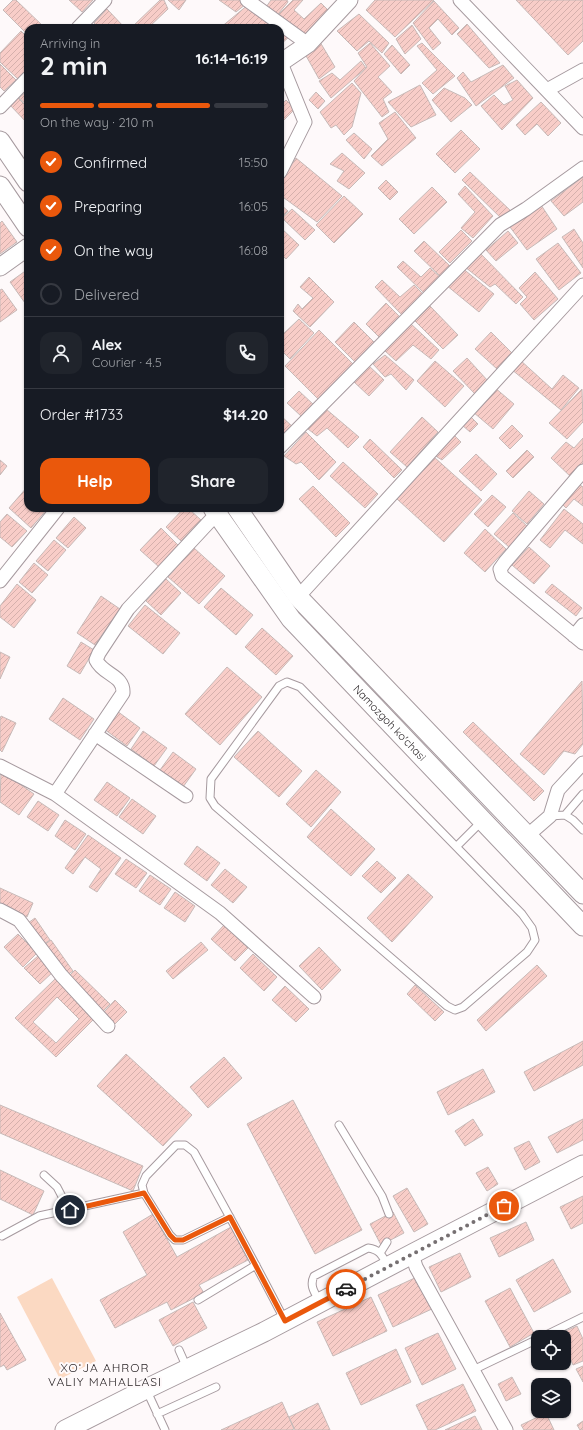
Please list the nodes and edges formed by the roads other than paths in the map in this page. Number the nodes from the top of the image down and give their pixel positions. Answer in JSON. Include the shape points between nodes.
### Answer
{"nodes":[{"id":1,"x":105,"y":0,"type":"edge"},
{"id":2,"x":247,"y":0,"type":"edge"},
{"id":3,"x":349,"y":0,"type":"edge"},
{"id":4,"x":460,"y":0,"type":"edge"},
{"id":5,"x":82,"y":24,"type":"edge"},
{"id":6,"x":280,"y":24,"type":"edge"},
{"id":7,"x":284,"y":27,"type":"edge"},
{"id":8,"x":308,"y":44,"type":"junction"},
{"id":9,"x":284,"y":60,"type":"edge"},
{"id":10,"x":583,"y":70,"type":"edge"},
{"id":11,"x":284,"y":72,"type":"edge"},
{"id":12,"x":24,"y":82,"type":"edge"},
{"id":13,"x":546,"y":90,"type":"junction"},
{"id":14,"x":0,"y":107,"type":"edge"},
{"id":15,"x":583,"y":128,"type":"edge"},
{"id":16,"x":0,"y":141,"type":"edge"},
{"id":17,"x":284,"y":164,"type":"edge"},
{"id":18,"x":583,"y":168,"type":"edge"},
{"id":19,"x":24,"y":176,"type":"edge"},
{"id":20,"x":0,"y":186,"type":"edge"},
{"id":21,"x":24,"y":221,"type":"edge"},
{"id":22,"x":24,"y":250,"type":"edge"},
{"id":23,"x":0,"y":267,"type":"edge"},
{"id":24,"x":583,"y":284,"type":"edge"},
{"id":25,"x":284,"y":443,"type":"edge"},
{"id":26,"x":583,"y":471,"type":"edge"},
{"id":27,"x":55,"y":512,"type":"edge"},
{"id":28,"x":215,"y":512,"type":"edge"},
{"id":29,"x":218,"y":512,"type":"edge"},
{"id":30,"x":240,"y":512,"type":"edge"},
{"id":31,"x":0,"y":581,"type":"edge"},
{"id":32,"x":298,"y":597,"type":"junction"},
{"id":33,"x":583,"y":625,"type":"edge"},
{"id":34,"x":578,"y":639,"type":"edge"},
{"id":35,"x":95,"y":734,"type":"junction"},
{"id":36,"x":583,"y":763,"type":"edge"},
{"id":37,"x":0,"y":766,"type":"edge"},
{"id":38,"x":55,"y":794,"type":"junction"},
{"id":39,"x":583,"y":794,"type":"edge"},
{"id":40,"x":186,"y":796,"type":"dead end"},
{"id":41,"x":565,"y":815,"type":"junction"},
{"id":42,"x":550,"y":816,"type":"junction"},
{"id":43,"x":482,"y":821,"type":"junction"},
{"id":44,"x":583,"y":830,"type":"edge"},
{"id":45,"x":527,"y":836,"type":"junction"},
{"id":46,"x":457,"y":846,"type":"junction"},
{"id":47,"x":583,"y":894,"type":"edge"},
{"id":48,"x":0,"y":910,"type":"edge"},
{"id":49,"x":583,"y":926,"type":"edge"},
{"id":50,"x":314,"y":997,"type":"dead end"},
{"id":51,"x":108,"y":1026,"type":"dead end"},
{"id":52,"x":339,"y":1125,"type":"dead end"},
{"id":53,"x":583,"y":1165,"type":"edge"},
{"id":54,"x":44,"y":1175,"type":"dead end"},
{"id":55,"x":144,"y":1193,"type":"junction"},
{"id":56,"x":70,"y":1210,"type":"junction"},
{"id":57,"x":389,"y":1214,"type":"dead end"},
{"id":58,"x":230,"y":1217,"type":"junction"},
{"id":59,"x":2,"y":1236,"type":"dead end"},
{"id":60,"x":387,"y":1242,"type":"dead end"},
{"id":61,"x":412,"y":1254,"type":"junction"},
{"id":62,"x":384,"y":1260,"type":"junction"},
{"id":63,"x":256,"y":1265,"type":"junction"},
{"id":64,"x":198,"y":1300,"type":"dead end"},
{"id":65,"x":320,"y":1302,"type":"junction"},
{"id":66,"x":583,"y":1317,"type":"edge"},
{"id":67,"x":285,"y":1321,"type":"junction"},
{"id":68,"x":556,"y":1330,"type":"edge"},
{"id":69,"x":531,"y":1342,"type":"edge"},
{"id":70,"x":179,"y":1350,"type":"dead end"},
{"id":71,"x":188,"y":1369,"type":"junction"},
{"id":72,"x":473,"y":1370,"type":"junction"},
{"id":73,"x":216,"y":1387,"type":"dead end"},
{"id":74,"x":146,"y":1389,"type":"junction"},
{"id":75,"x":158,"y":1414,"type":"junction"},
{"id":76,"x":70,"y":1429,"type":"edge"},
{"id":77,"x":164,"y":1430,"type":"edge"},
{"id":78,"x":506,"y":1430,"type":"edge"}],
"edges":[{"from":1,"to":5,"type":"street"},
{"from":2,"to":6,"type":"street"},
{"from":3,"to":8,"type":"street"},
{"from":4,"to":13,"type":"street"},
{"from":7,"to":8,"type":"street"},
{"from":8,"to":9,"type":"street"},
{"from":10,"to":13,"type":"street"},
{"from":11,"to":17,"type":"street","via":[[305,122]]},
{"from":12,"to":14,"type":"street"},
{"from":13,"to":15,"type":"street"},
{"from":16,"to":19,"type":"main road"},
{"from":18,"to":25,"type":"street","via":[[500,225]]},
{"from":20,"to":21,"type":"main road"},
{"from":22,"to":23,"type":"street"},
{"from":24,"to":32,"type":"street"},
{"from":26,"to":34,"type":"street","via":[[500,569],[502,576]]},
{"from":27,"to":31,"type":"street"},
{"from":28,"to":35,"type":"street","via":[[128,608],[99,653],[96,660],[99,665],[123,686],[122,693]]},
{"from":29,"to":43,"type":"main road","name":"Namozgoh ko'chasi","via":[[291,619]]},
{"from":30,"to":32,"type":"main road","name":"Namozgoh ko'chasi"},
{"from":32,"to":45,"type":"main road","name":"Namozgoh ko'chasi"},
{"from":33,"to":34,"type":"street"},
{"from":35,"to":38,"type":"street"},
{"from":35,"to":40,"type":"street"},
{"from":36,"to":42,"type":"street","via":[[558,790]]},
{"from":37,"to":38,"type":"street"},
{"from":38,"to":50,"type":"street","via":[[220,912]]},
{"from":39,"to":41,"type":"lane"},
{"from":41,"to":42,"type":"lane"},
{"from":41,"to":44,"type":"lane"},
{"from":42,"to":45,"type":"street"},
{"from":43,"to":46,"type":"lane"},
{"from":43,"to":49,"type":"main road","name":"Namozgoh ko'chasi"},
{"from":45,"to":47,"type":"main road","name":"Namozgoh ko'chasi"},
{"from":46,"to":46,"type":"lane","via":[[300,687],[287,682],[279,686],[211,779],[210,798],[215,806],[447,1006],[455,1010],[463,1007],[527,952],[535,940],[532,928],[522,914]]},
{"from":48,"to":51,"type":"street","via":[[19,920],[61,975]]},
{"from":52,"to":57,"type":"lane","via":[[382,1196]]},
{"from":53,"to":61,"type":"main road"},
{"from":54,"to":56,"type":"lane","via":[[57,1187]]},
{"from":55,"to":56,"type":"lane"},
{"from":55,"to":58,"type":"lane","via":[[175,1240],[183,1240]]},
{"from":55,"to":58,"type":"lane","via":[[142,1185],[146,1176],[176,1145],[185,1145],[194,1152]]},
{"from":56,"to":59,"type":"lane","via":[[39,1216]]},
{"from":58,"to":63,"type":"lane"},
{"from":60,"to":62,"type":"lane"},
{"from":61,"to":62,"type":"main road"},
{"from":61,"to":72,"type":"street","via":[[416,1266]]},
{"from":62,"to":65,"type":"main road"},
{"from":62,"to":65,"type":"lane","via":[[376,1249],[368,1248],[314,1276],[312,1288]]},
{"from":63,"to":64,"type":"lane"},
{"from":63,"to":67,"type":"lane"},
{"from":65,"to":67,"type":"main road"},
{"from":66,"to":68,"type":"lane"},
{"from":67,"to":71,"type":"main road"},
{"from":69,"to":72,"type":"lane"},
{"from":70,"to":71,"type":"lane"},
{"from":71,"to":74,"type":"main road"},
{"from":72,"to":78,"type":"street"},
{"from":73,"to":75,"type":"lane"},
{"from":74,"to":75,"type":"lane"},
{"from":74,"to":76,"type":"main road"},
{"from":75,"to":77,"type":"lane"}]}
